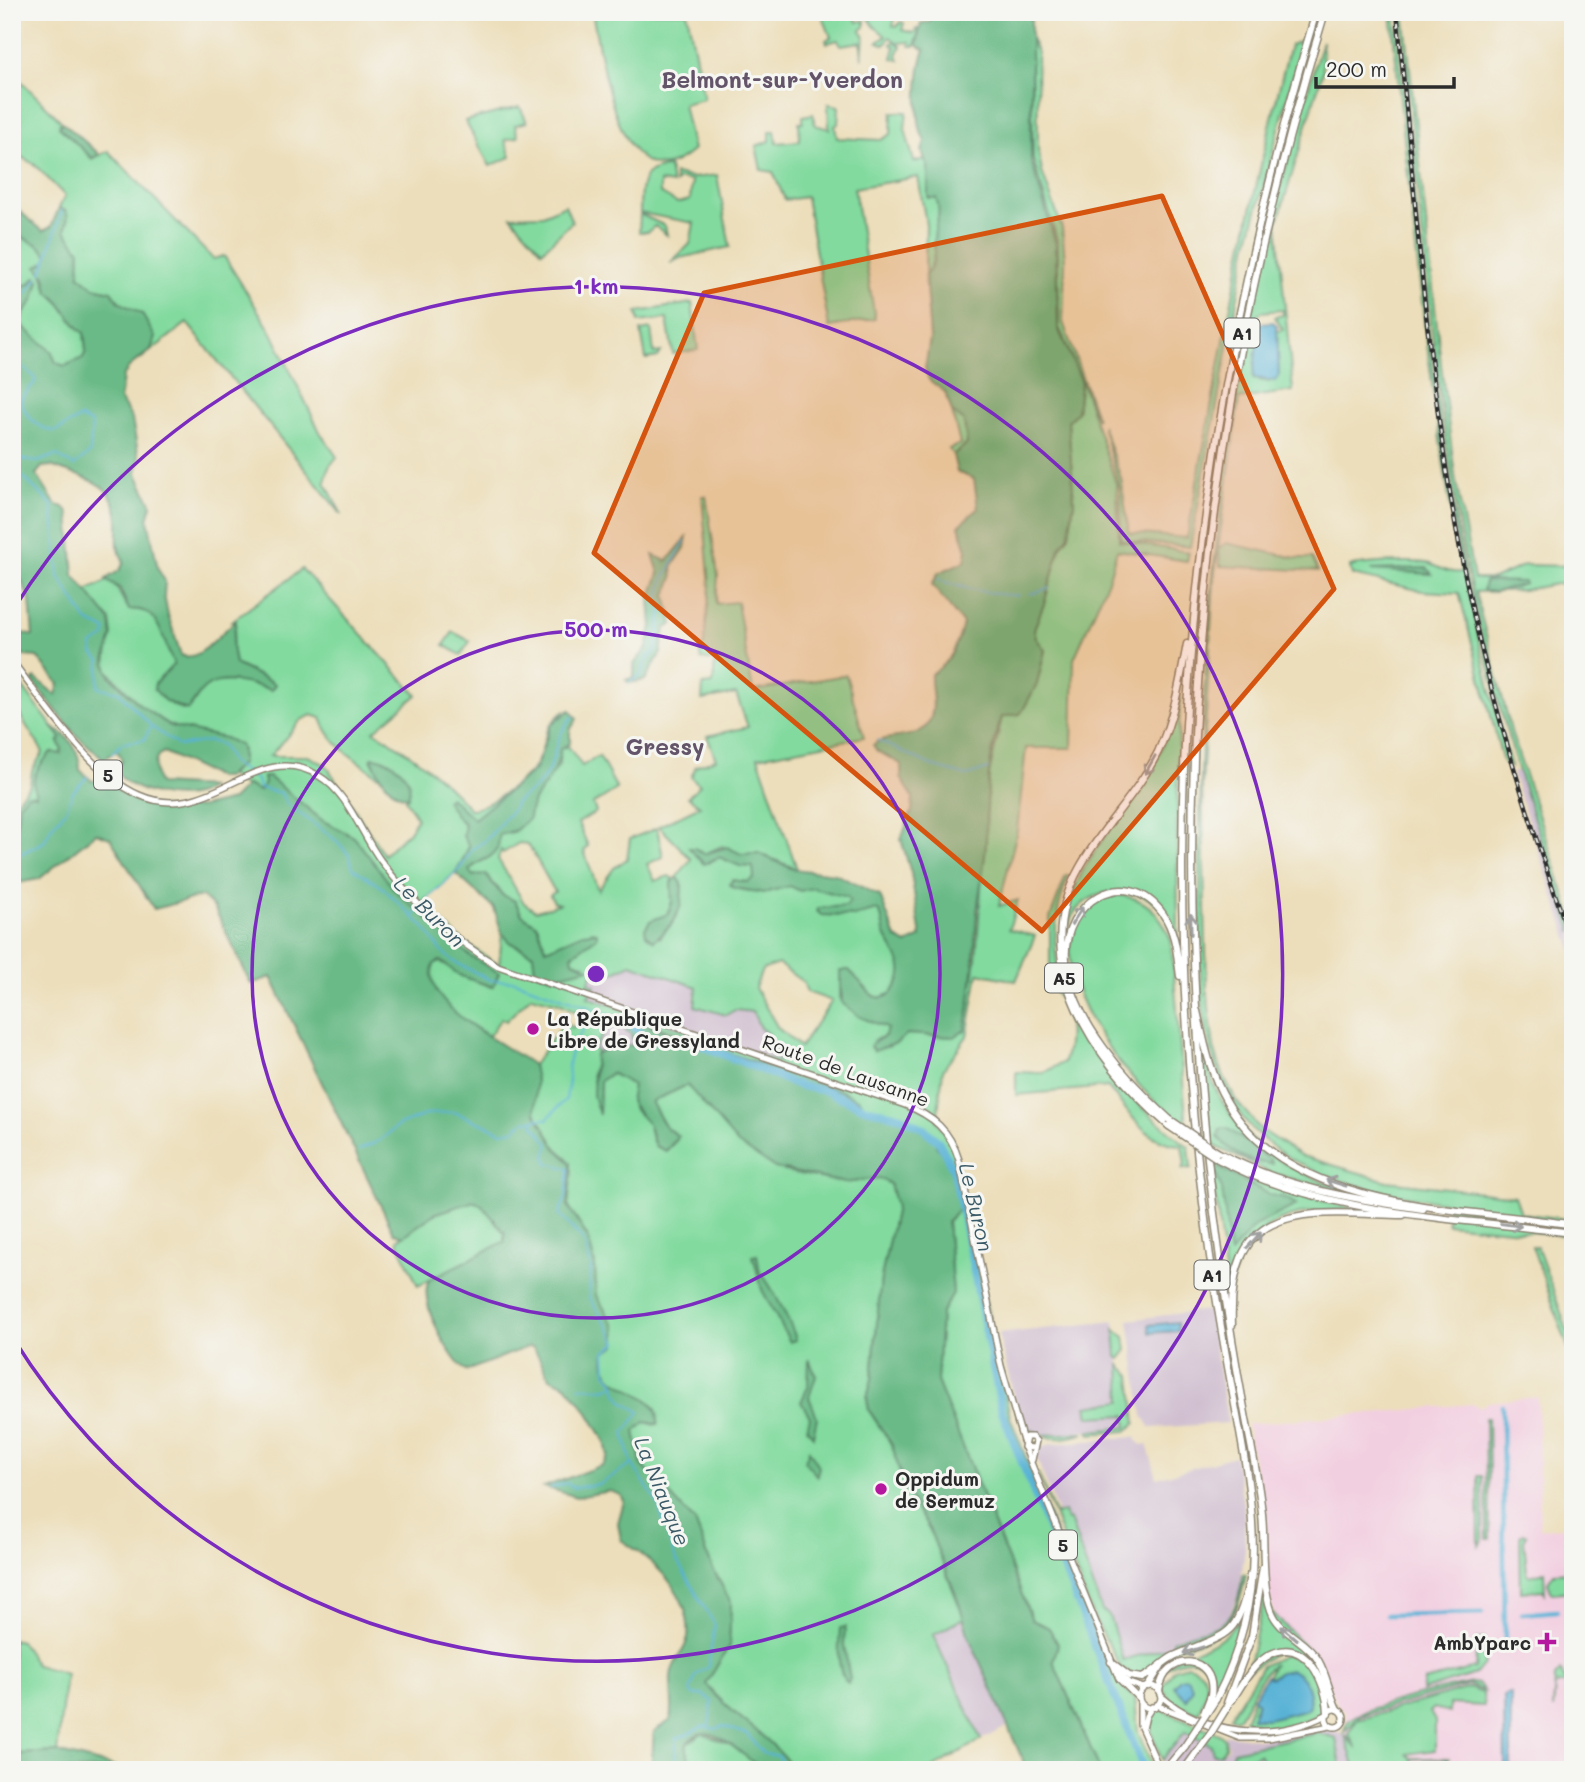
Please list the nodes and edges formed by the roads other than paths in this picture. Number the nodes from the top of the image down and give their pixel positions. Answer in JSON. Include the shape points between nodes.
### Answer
{"nodes":[{"id":1,"x":1316,"y":12,"type":"edge"},
{"id":2,"x":1325,"y":12,"type":"edge"},
{"id":3,"x":1194,"y":611,"type":"junction"},
{"id":4,"x":12,"y":661,"type":"edge"},
{"id":5,"x":1193,"y":992,"type":"junction"},
{"id":6,"x":1186,"y":1012,"type":"junction"},
{"id":7,"x":1169,"y":1122,"type":"junction"},
{"id":8,"x":1218,"y":1156,"type":"junction"},
{"id":9,"x":1450,"y":1213,"type":"junction"},
{"id":10,"x":1436,"y":1215,"type":"junction"},
{"id":11,"x":1573,"y":1225,"type":"edge"},
{"id":12,"x":1573,"y":1233,"type":"edge"},
{"id":13,"x":1233,"y":1352,"type":"junction"},
{"id":14,"x":1014,"y":1415,"type":"junction"},
{"id":15,"x":1031,"y":1436,"type":"junction"},
{"id":16,"x":1024,"y":1445,"type":"junction"},
{"id":17,"x":1033,"y":1448,"type":"junction"},
{"id":18,"x":1032,"y":1467,"type":"junction"},
{"id":19,"x":1263,"y":1524,"type":"junction"},
{"id":20,"x":1255,"y":1535,"type":"junction"},
{"id":21,"x":1167,"y":1660,"type":"junction"},
{"id":22,"x":1111,"y":1662,"type":"junction"},
{"id":23,"x":1115,"y":1670,"type":"junction"},
{"id":24,"x":1146,"y":1687,"type":"junction"},
{"id":25,"x":1160,"y":1693,"type":"junction"},
{"id":26,"x":1213,"y":1697,"type":"junction"},
{"id":27,"x":1140,"y":1701,"type":"junction"},
{"id":28,"x":1228,"y":1704,"type":"junction"},
{"id":29,"x":1154,"y":1706,"type":"junction"},
{"id":30,"x":1337,"y":1709,"type":"junction"},
{"id":31,"x":1327,"y":1714,"type":"junction"},
{"id":32,"x":1330,"y":1726,"type":"junction"},
{"id":33,"x":1142,"y":1730,"type":"junction"},
{"id":34,"x":1162,"y":1770,"type":"edge"},
{"id":35,"x":1184,"y":1770,"type":"edge"}],
"edges":[{"from":1,"to":3,"type":"highway","number":"A1","via":[[1260,214],[1233,336],[1209,477]]},
{"from":5,"to":2,"type":"highway","number":"A1","one_way":true,"via":[[1192,748],[1210,532],[1247,307]]},
{"from":3,"to":6,"type":"highway","number":"A1","via":[[1182,808]]},
{"from":3,"to":7,"type":"highway","number":"A5","one_way":true,"via":[[1168,727],[1140,783],[1078,870],[1064,904],[1059,940],[1068,989],[1089,1033],[1125,1083]]},
{"from":4,"to":14,"type":"main road","name":"Route de Lausanne","number":"5","via":[[96,763],[138,794],[186,802],[269,767],[297,767],[325,780],[388,870],[429,911],[477,952],[513,972],[905,1105],[937,1121],[950,1136],[962,1169]]},
{"from":9,"to":5,"type":"highway","number":"A5","one_way":true,"via":[[1329,1181],[1295,1167],[1265,1147],[1239,1120],[1220,1089]]},
{"from":5,"to":13,"type":"highway","number":"A1","via":[[1207,1167]]},
{"from":7,"to":6,"type":"highway","one_way":true,"via":[[1116,1065],[1074,991],[1066,963],[1066,940],[1073,918],[1084,905],[1103,894],[1121,891],[1157,907],[1174,939]]},
{"from":6,"to":20,"type":"highway","number":"A1","via":[[1206,1229]]},
{"from":7,"to":8,"type":"highway","number":"A5","bridge":true},
{"from":8,"to":9,"type":"highway","via":[[1308,1189]]},
{"from":8,"to":10,"type":"highway","number":"A5","via":[[1254,1176],[1297,1191]]},
{"from":9,"to":10,"type":"highway","number":"A5"},
{"from":9,"to":11,"type":"highway","number":"A5"},
{"from":9,"to":12,"type":"highway","number":"A5","one_way":true},
{"from":13,"to":10,"type":"highway","one_way":true,"via":[[1235,1273],[1246,1249],[1268,1227],[1316,1212]]},
{"from":13,"to":19,"type":"highway","number":"A1"},
{"from":14,"to":15,"type":"main road","name":"Route de Lausanne","number":"5"},
{"from":14,"to":16,"type":"main road","name":"Route de Lausanne","number":"5"},
{"from":15,"to":16,"type":"main road"},
{"from":15,"to":17,"type":"main road","name":"Route de Lausanne","via":[[1036,1442]]},
{"from":16,"to":17,"type":"main road"},
{"from":16,"to":18,"type":"main road","name":"Route de Lausanne","number":"5"},
{"from":17,"to":18,"type":"main road","name":"Route de Lausanne","number":"5"},
{"from":18,"to":22,"type":"main road","name":"Route de Lausanne","number":"5"},
{"from":19,"to":28,"type":"highway","number":"A1","via":[[1257,1614]]},
{"from":30,"to":19,"type":"highway","one_way":true,"via":[[1318,1660],[1273,1614]]},
{"from":20,"to":21,"type":"highway","one_way":true,"via":[[1246,1593],[1234,1625],[1217,1640]]},
{"from":20,"to":26,"type":"highway","number":"A1","via":[[1248,1611],[1234,1659]]},
{"from":21,"to":22,"type":"highway","via":[[1139,1678]]},
{"from":21,"to":24,"type":"highway"},
{"from":22,"to":23,"type":"main road","name":"Route de Lausanne","number":"5"},
{"from":23,"to":24,"type":"main road","via":[[1129,1683]]},
{"from":23,"to":27,"type":"main road","name":"Route de Lausanne","number":"5"},
{"from":24,"to":25,"type":"main road"},
{"from":24,"to":27,"type":"main road"},
{"from":25,"to":26,"type":"highway","via":[[1168,1670],[1189,1662],[1208,1674]]},
{"from":25,"to":29,"type":"main road"},
{"from":25,"to":31,"type":"main road","via":[[1209,1722],[1242,1732],[1276,1731]]},
{"from":26,"to":34,"type":"highway","bridge":true,"via":[[1185,1746]]},
{"from":27,"to":29,"type":"main road"},
{"from":27,"to":33,"type":"main road"},
{"from":28,"to":31,"type":"highway","via":[[1260,1661],[1288,1651],[1304,1656],[1316,1668]]},
{"from":28,"to":35,"type":"highway","bridge":true},
{"from":29,"to":32,"type":"main road","via":[[1240,1738],[1269,1738]]},
{"from":29,"to":33,"type":"main road"},
{"from":30,"to":31,"type":"main road"},
{"from":30,"to":32,"type":"main road","via":[[1344,1721],[1338,1727]]},
{"from":31,"to":32,"type":"main road"},
{"from":33,"to":34,"type":"main road"}]}
